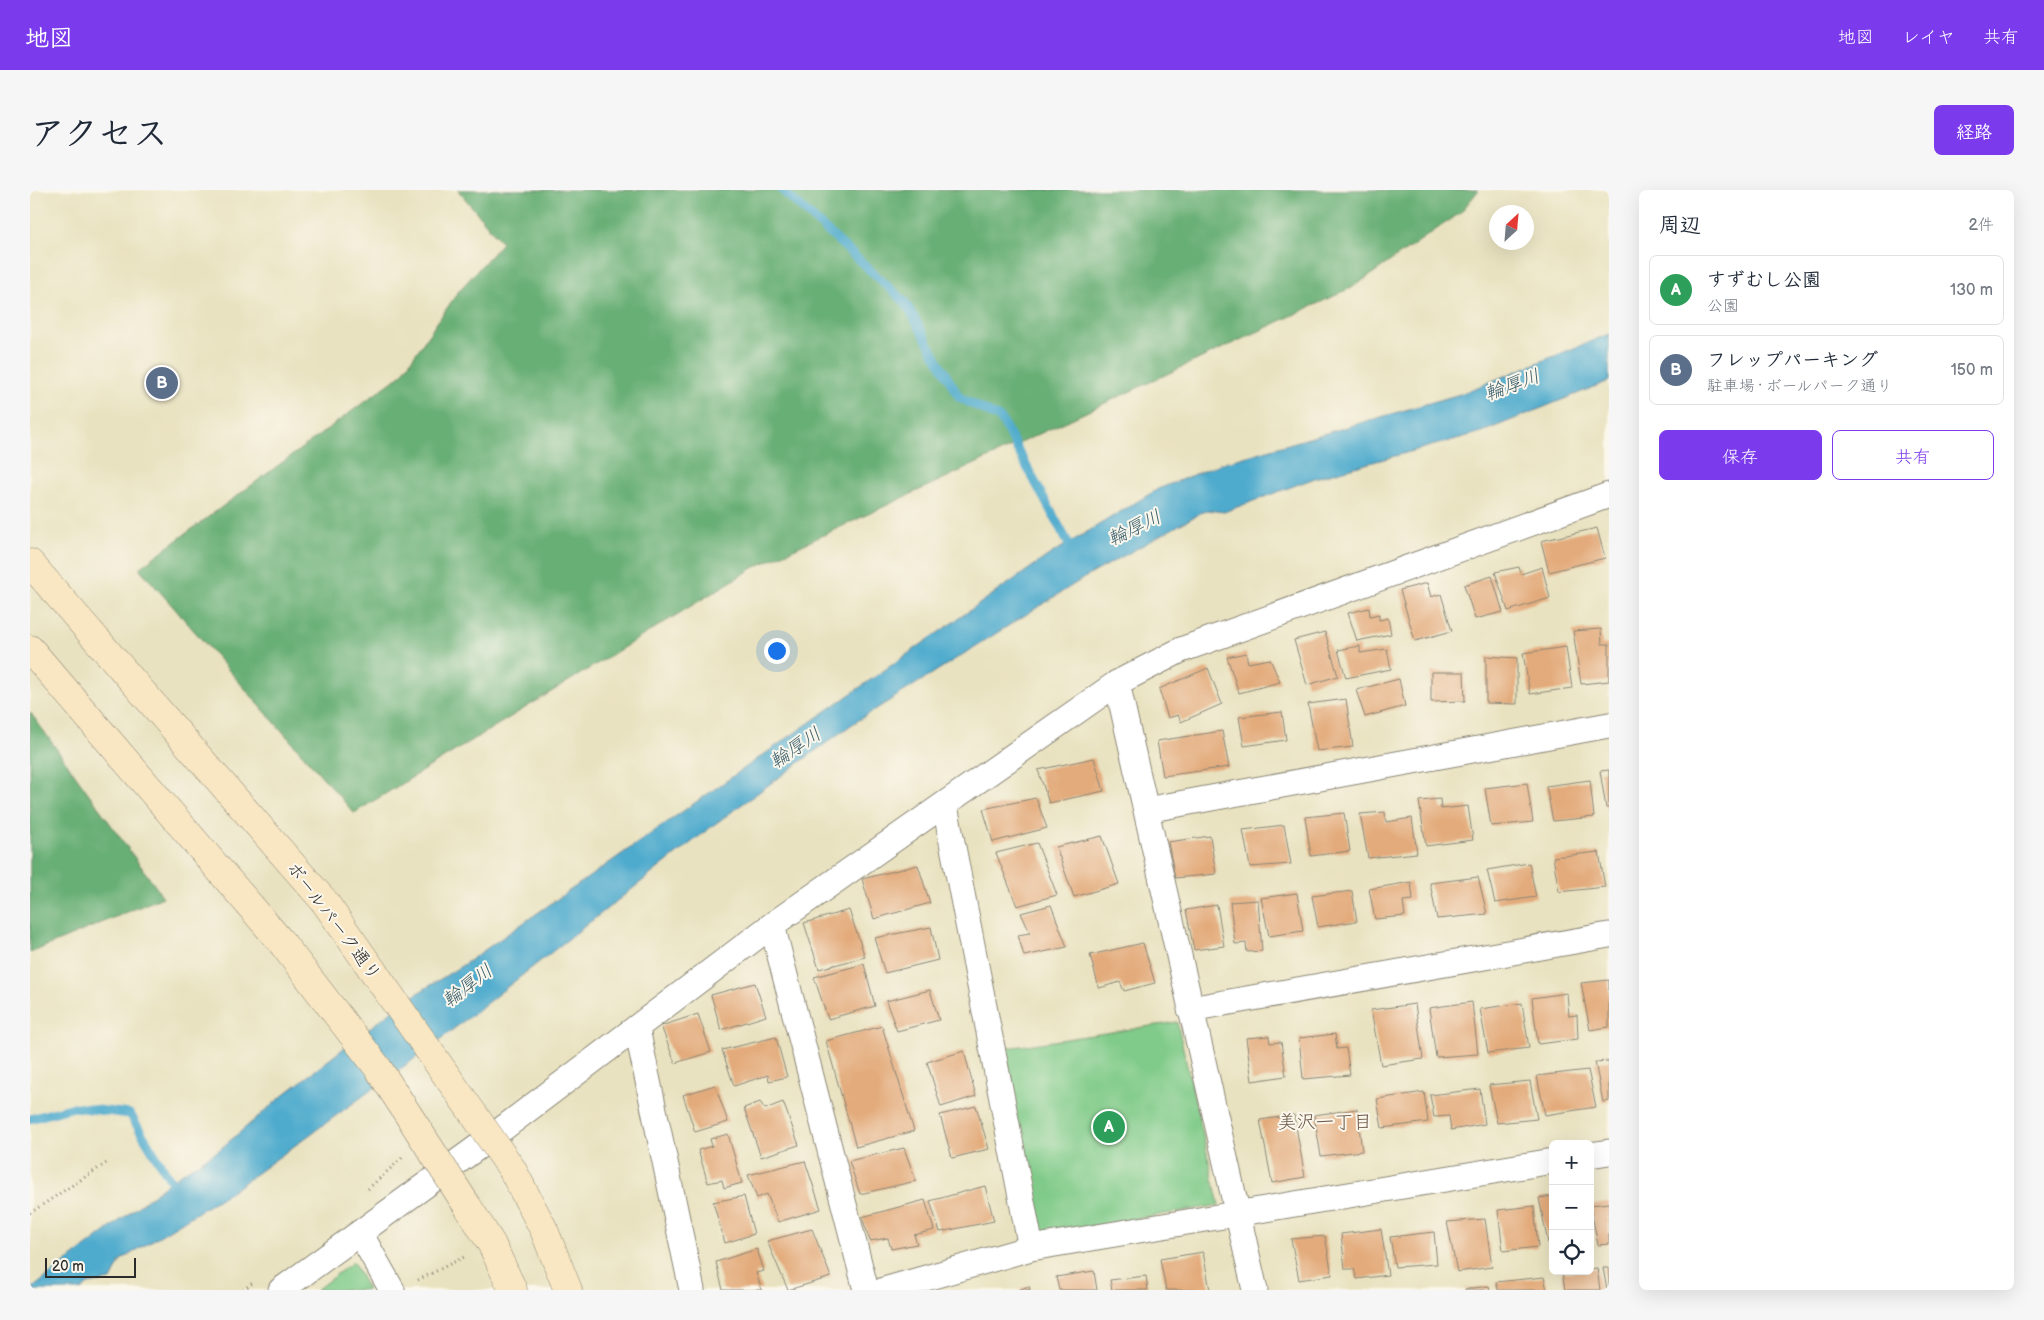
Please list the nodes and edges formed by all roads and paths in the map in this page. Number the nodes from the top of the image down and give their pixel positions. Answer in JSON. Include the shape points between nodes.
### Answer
{"nodes":[{"id":1,"x":1609,"y":496,"type":"edge"},
{"id":2,"x":30,"y":563,"type":"edge"},
{"id":3,"x":30,"y":649,"type":"edge"},
{"id":4,"x":1117,"y":683,"type":"junction"},
{"id":5,"x":1609,"y":726,"type":"edge"},
{"id":6,"x":944,"y":806,"type":"junction"},
{"id":7,"x":1146,"y":810,"type":"junction"},
{"id":8,"x":772,"y":926,"type":"junction"},
{"id":9,"x":1609,"y":935,"type":"edge"},
{"id":10,"x":1190,"y":1009,"type":"junction"},
{"id":11,"x":637,"y":1028,"type":"junction"},
{"id":12,"x":1609,"y":1152,"type":"edge"},
{"id":13,"x":1594,"y":1154,"type":"edge"},
{"id":14,"x":108,"y":1162,"type":"dead end"},
{"id":15,"x":1549,"y":1162,"type":"edge"},
{"id":16,"x":30,"y":1213,"type":"edge"},
{"id":17,"x":1237,"y":1213,"type":"junction"},
{"id":18,"x":360,"y":1233,"type":"junction"},
{"id":19,"x":1031,"y":1248,"type":"junction"},
{"id":20,"x":472,"y":1253,"type":"dead end"},
{"id":21,"x":403,"y":1286,"type":"edge"},
{"id":22,"x":281,"y":1290,"type":"edge"},
{"id":23,"x":513,"y":1290,"type":"edge"},
{"id":24,"x":568,"y":1290,"type":"edge"},
{"id":25,"x":692,"y":1290,"type":"edge"},
{"id":26,"x":866,"y":1290,"type":"edge"},
{"id":27,"x":884,"y":1290,"type":"edge"},
{"id":28,"x":1255,"y":1290,"type":"edge"}],
"edges":[{"from":1,"to":4,"type":"street","via":[[1181,650]]},
{"from":2,"to":24,"type":"street","name":"ボールパーク通り","bridge":true,"via":[[324,902],[512,1169],[544,1230]]},
{"from":3,"to":23,"type":"street","bridge":true,"via":[[282,943],[378,1068],[492,1244]]},
{"from":4,"to":6,"type":"street"},
{"from":4,"to":7,"type":"street"},
{"from":5,"to":7,"type":"street"},
{"from":6,"to":8,"type":"street"},
{"from":6,"to":19,"type":"street"},
{"from":7,"to":10,"type":"street"},
{"from":8,"to":11,"type":"street"},
{"from":8,"to":26,"type":"street"},
{"from":9,"to":10,"type":"street"},
{"from":10,"to":17,"type":"street"},
{"from":11,"to":18,"type":"street"},
{"from":11,"to":25,"type":"street"},
{"from":12,"to":13,"type":"street"},
{"from":14,"to":16,"type":"path"},
{"from":15,"to":17,"type":"street"},
{"from":17,"to":19,"type":"street"},
{"from":17,"to":28,"type":"street"},
{"from":18,"to":21,"type":"street"},
{"from":18,"to":22,"type":"street"},
{"from":19,"to":27,"type":"street"},
{"from":20,"to":21,"type":"path"}]}
